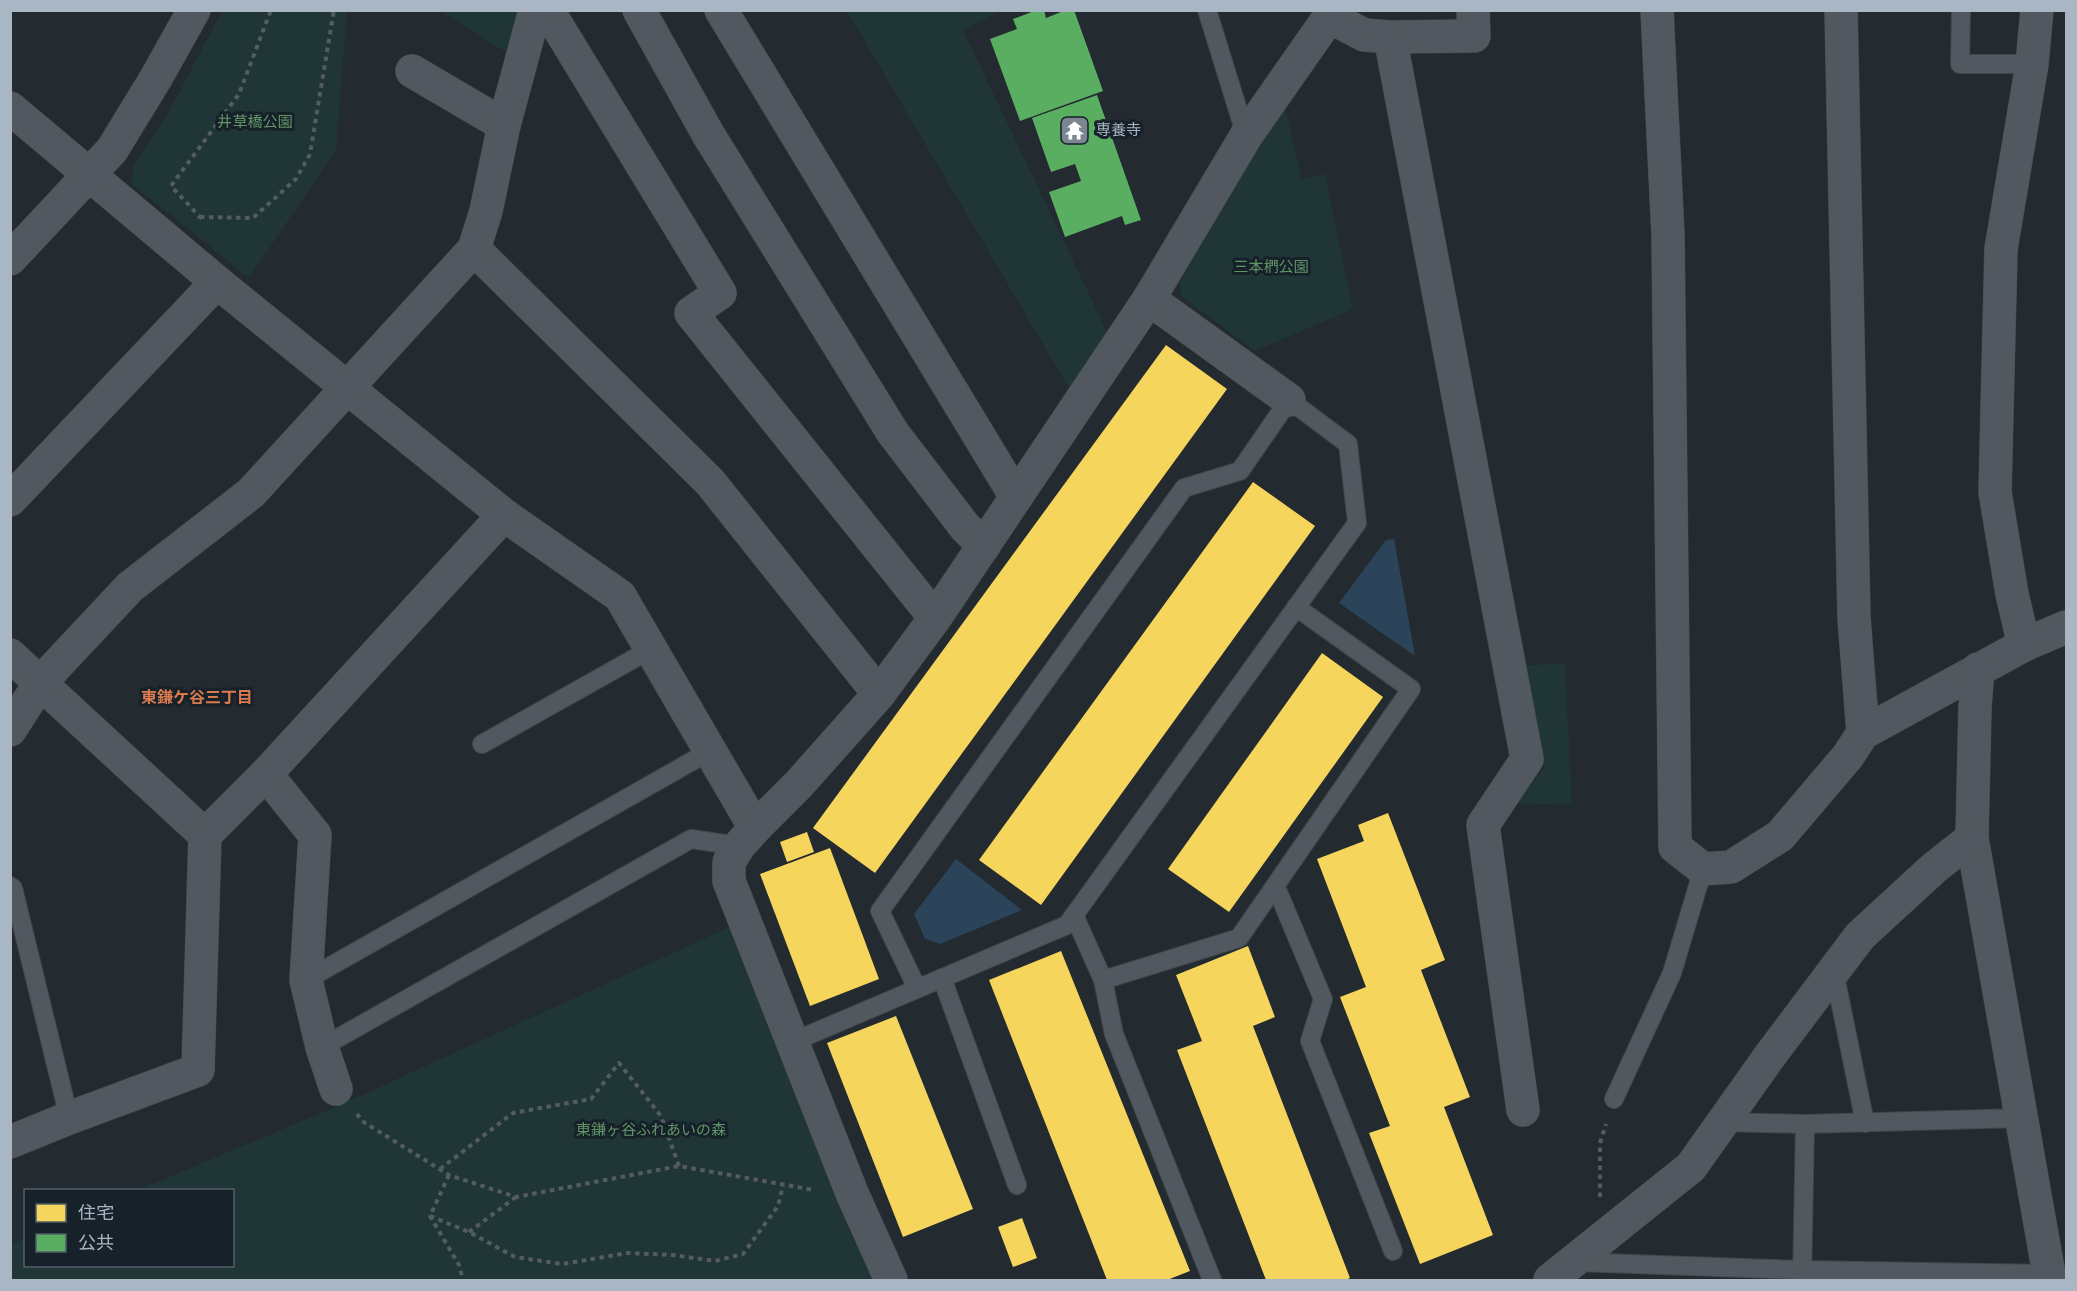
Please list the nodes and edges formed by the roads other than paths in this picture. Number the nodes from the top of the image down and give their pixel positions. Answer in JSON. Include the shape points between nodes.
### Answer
{"nodes":[{"id":1,"x":194,"y":10,"type":"edge"},
{"id":2,"x":535,"y":10,"type":"edge"},
{"id":3,"x":544,"y":10,"type":"edge"},
{"id":4,"x":639,"y":10,"type":"edge"},
{"id":5,"x":721,"y":10,"type":"edge"},
{"id":6,"x":1207,"y":10,"type":"edge"},
{"id":7,"x":1473,"y":10,"type":"edge"},
{"id":8,"x":1657,"y":10,"type":"edge"},
{"id":9,"x":1841,"y":10,"type":"edge"},
{"id":10,"x":1961,"y":10,"type":"edge"},
{"id":11,"x":2037,"y":10,"type":"edge"},
{"id":12,"x":1332,"y":14,"type":"edge"},
{"id":13,"x":1390,"y":37,"type":"junction"},
{"id":14,"x":2032,"y":64,"type":"junction"},
{"id":15,"x":412,"y":71,"type":"dead end"},
{"id":16,"x":10,"y":108,"type":"edge"},
{"id":17,"x":504,"y":125,"type":"junction"},
{"id":18,"x":1246,"y":136,"type":"junction"},
{"id":19,"x":91,"y":175,"type":"junction"},
{"id":20,"x":474,"y":249,"type":"junction"},
{"id":21,"x":10,"y":259,"type":"edge"},
{"id":22,"x":217,"y":282,"type":"junction"},
{"id":23,"x":1149,"y":299,"type":"junction"},
{"id":24,"x":348,"y":387,"type":"junction"},
{"id":25,"x":1289,"y":400,"type":"junction"},
{"id":26,"x":1016,"y":497,"type":"junction"},
{"id":27,"x":10,"y":500,"type":"edge"},
{"id":28,"x":504,"y":515,"type":"junction"},
{"id":29,"x":984,"y":546,"type":"junction"},
{"id":30,"x":1296,"y":607,"type":"junction"},
{"id":31,"x":935,"y":618,"type":"junction"},
{"id":32,"x":2067,"y":627,"type":"edge"},
{"id":33,"x":2024,"y":645,"type":"junction"},
{"id":34,"x":651,"y":650,"type":"junction"},
{"id":35,"x":10,"y":655,"type":"edge"},
{"id":36,"x":1978,"y":669,"type":"junction"},
{"id":37,"x":40,"y":683,"type":"junction"},
{"id":38,"x":879,"y":694,"type":"junction"},
{"id":39,"x":10,"y":730,"type":"edge"},
{"id":40,"x":1863,"y":733,"type":"junction"},
{"id":41,"x":482,"y":744,"type":"dead end"},
{"id":42,"x":710,"y":751,"type":"junction"},
{"id":43,"x":266,"y":774,"type":"junction"},
{"id":44,"x":205,"y":835,"type":"junction"},
{"id":45,"x":747,"y":837,"type":"junction"},
{"id":46,"x":1972,"y":838,"type":"junction"},
{"id":47,"x":1703,"y":869,"type":"junction"},
{"id":48,"x":10,"y":886,"type":"edge"},
{"id":49,"x":1276,"y":887,"type":"junction"},
{"id":50,"x":1074,"y":915,"type":"junction"},
{"id":51,"x":1834,"y":971,"type":"junction"},
{"id":52,"x":942,"y":978,"type":"junction"},
{"id":53,"x":306,"y":980,"type":"junction"},
{"id":54,"x":1103,"y":980,"type":"junction"},
{"id":55,"x":917,"y":988,"type":"junction"},
{"id":56,"x":804,"y":1037,"type":"dead end"},
{"id":57,"x":322,"y":1047,"type":"junction"},
{"id":58,"x":336,"y":1089,"type":"road end"},
{"id":59,"x":1614,"y":1099,"type":"road end"},
{"id":60,"x":1523,"y":1110,"type":"dead end"},
{"id":61,"x":69,"y":1118,"type":"junction"},
{"id":62,"x":2021,"y":1118,"type":"junction"},
{"id":63,"x":1724,"y":1122,"type":"junction"},
{"id":64,"x":1865,"y":1123,"type":"junction"},
{"id":65,"x":1805,"y":1124,"type":"junction"},
{"id":66,"x":10,"y":1142,"type":"edge"},
{"id":67,"x":1017,"y":1185,"type":"dead end"},
{"id":68,"x":1393,"y":1251,"type":"dead end"},
{"id":69,"x":1561,"y":1271,"type":"edge"},
{"id":70,"x":1802,"y":1276,"type":"edge"},
{"id":71,"x":2049,"y":1277,"type":"edge"},
{"id":72,"x":891,"y":1281,"type":"edge"},
{"id":73,"x":1212,"y":1281,"type":"edge"}],
"edges":[{"from":1,"to":19,"type":"street","via":[[112,150]]},
{"from":2,"to":17,"type":"street"},
{"from":3,"to":31,"type":"street","via":[[720,292],[691,313]]},
{"from":4,"to":29,"type":"street","via":[[708,134],[893,432]]},
{"from":5,"to":26,"type":"street"},
{"from":6,"to":18,"type":"lane"},
{"from":7,"to":13,"type":"street","via":[[1474,36]]},
{"from":8,"to":47,"type":"street","via":[[1668,236],[1675,847]]},
{"from":9,"to":40,"type":"street","via":[[1854,618]]},
{"from":10,"to":14,"type":"lane","via":[[1960,64]]},
{"from":11,"to":14,"type":"street"},
{"from":12,"to":13,"type":"street","via":[[1364,35]]},
{"from":12,"to":18,"type":"street"},
{"from":13,"to":60,"type":"street","via":[[1527,759],[1483,825]]},
{"from":14,"to":33,"type":"street","via":[[2001,249],[1995,492]]},
{"from":15,"to":17,"type":"street"},
{"from":16,"to":19,"type":"street"},
{"from":17,"to":20,"type":"street"},
{"from":18,"to":23,"type":"street"},
{"from":19,"to":21,"type":"street"},
{"from":19,"to":22,"type":"street"},
{"from":20,"to":24,"type":"street"},
{"from":20,"to":38,"type":"street","via":[[710,482]]},
{"from":22,"to":24,"type":"street"},
{"from":22,"to":27,"type":"street"},
{"from":23,"to":25,"type":"street"},
{"from":23,"to":26,"type":"street"},
{"from":24,"to":28,"type":"street"},
{"from":24,"to":37,"type":"street","via":[[251,493],[130,587]]},
{"from":25,"to":30,"type":"lane","via":[[1348,444],[1357,523]]},
{"from":25,"to":55,"type":"lane","via":[[1240,471],[1184,488],[880,911]]},
{"from":26,"to":29,"type":"street"},
{"from":28,"to":34,"type":"street","via":[[620,596]]},
{"from":28,"to":43,"type":"street"},
{"from":29,"to":31,"type":"street"},
{"from":30,"to":49,"type":"lane","via":[[1411,689]]},
{"from":30,"to":50,"type":"lane"},
{"from":31,"to":38,"type":"street"},
{"from":32,"to":33,"type":"street"},
{"from":33,"to":36,"type":"street"},
{"from":34,"to":41,"type":"lane"},
{"from":34,"to":42,"type":"street"},
{"from":35,"to":37,"type":"street"},
{"from":36,"to":40,"type":"street"},
{"from":36,"to":46,"type":"street"},
{"from":37,"to":39,"type":"street"},
{"from":37,"to":44,"type":"street"},
{"from":38,"to":45,"type":"street"},
{"from":40,"to":47,"type":"street","via":[[1780,836],[1731,867]]},
{"from":42,"to":45,"type":"street"},
{"from":42,"to":53,"type":"lane"},
{"from":43,"to":44,"type":"street"},
{"from":43,"to":53,"type":"street","via":[[315,835]]},
{"from":44,"to":61,"type":"street","via":[[198,1070]]},
{"from":45,"to":57,"type":"lane","via":[[691,839]]},
{"from":45,"to":72,"type":"street","via":[[729,862],[729,881],[852,1193]]},
{"from":46,"to":51,"type":"street","via":[[1860,936]]},
{"from":46,"to":62,"type":"street"},
{"from":47,"to":59,"type":"lane","via":[[1672,973]]},
{"from":48,"to":61,"type":"lane"},
{"from":49,"to":54,"type":"lane","via":[[1239,938]]},
{"from":49,"to":68,"type":"lane","via":[[1323,999],[1310,1041]]},
{"from":50,"to":52,"type":"lane","via":[[1067,925]]},
{"from":50,"to":54,"type":"lane"},
{"from":51,"to":63,"type":"street"},
{"from":51,"to":64,"type":"lane"},
{"from":52,"to":55,"type":"lane"},
{"from":52,"to":67,"type":"lane"},
{"from":53,"to":57,"type":"street"},
{"from":54,"to":73,"type":"lane","via":[[1114,1035]]},
{"from":55,"to":56,"type":"lane"},
{"from":57,"to":58,"type":"street"},
{"from":61,"to":66,"type":"street"},
{"from":62,"to":64,"type":"lane"},
{"from":62,"to":71,"type":"street"},
{"from":63,"to":65,"type":"lane"},
{"from":63,"to":69,"type":"street","via":[[1691,1167]]},
{"from":64,"to":65,"type":"lane"},
{"from":65,"to":70,"type":"lane"},
{"from":69,"to":70,"type":"lane"},
{"from":70,"to":71,"type":"lane"}]}
